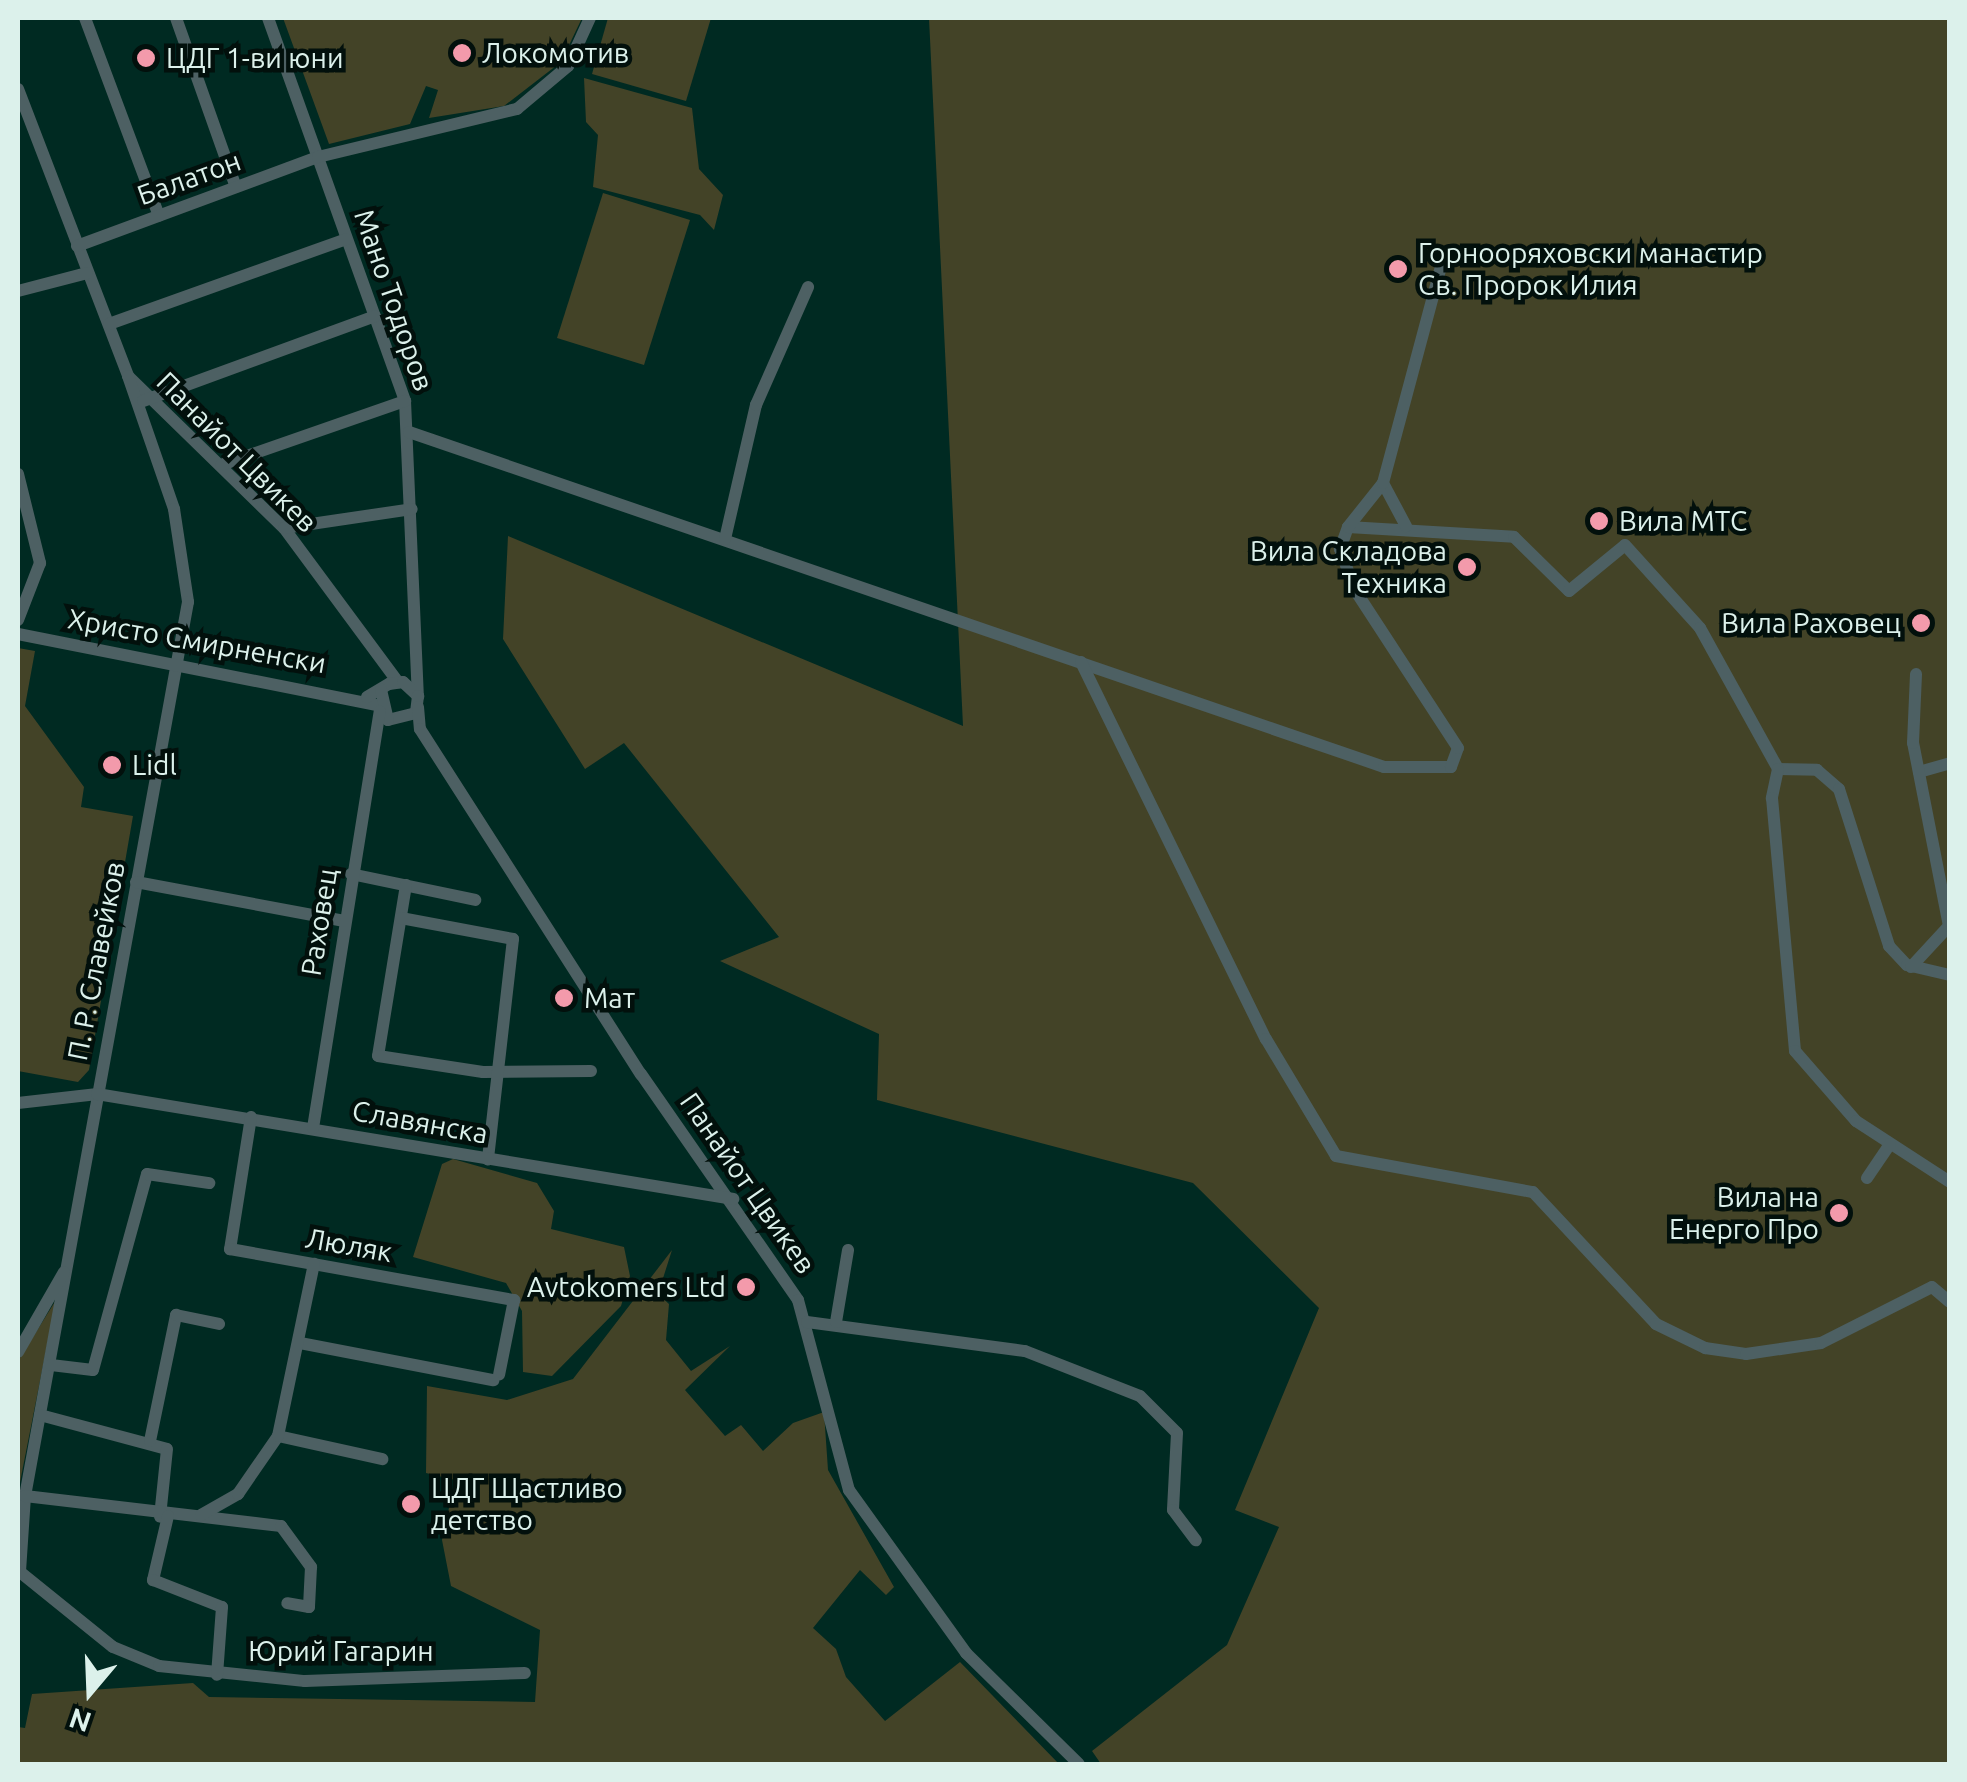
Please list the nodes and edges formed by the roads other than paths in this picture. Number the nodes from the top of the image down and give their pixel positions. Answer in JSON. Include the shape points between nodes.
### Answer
{"nodes":[{"id":1,"x":85,"y":18,"type":"edge"},
{"id":2,"x":176,"y":18,"type":"edge"},
{"id":3,"x":268,"y":18,"type":"edge"},
{"id":4,"x":590,"y":18,"type":"edge"},
{"id":5,"x":18,"y":89,"type":"edge"},
{"id":6,"x":318,"y":157,"type":"junction"},
{"id":7,"x":236,"y":187,"type":"junction"},
{"id":8,"x":159,"y":216,"type":"junction"},
{"id":9,"x":346,"y":239,"type":"junction"},
{"id":10,"x":77,"y":246,"type":"junction"},
{"id":11,"x":1442,"y":263,"type":"dead end"},
{"id":12,"x":87,"y":273,"type":"junction"},
{"id":13,"x":808,"y":287,"type":"dead end"},
{"id":14,"x":18,"y":291,"type":"edge"},
{"id":15,"x":375,"y":316,"type":"junction"},
{"id":16,"x":108,"y":324,"type":"junction"},
{"id":17,"x":405,"y":400,"type":"junction"},
{"id":18,"x":144,"y":401,"type":"junction"},
{"id":19,"x":409,"y":432,"type":"junction"},
{"id":20,"x":221,"y":465,"type":"junction"},
{"id":21,"x":18,"y":474,"type":"edge"},
{"id":22,"x":1383,"y":483,"type":"junction"},
{"id":23,"x":412,"y":508,"type":"junction"},
{"id":24,"x":1406,"y":526,"type":"junction"},
{"id":25,"x":1348,"y":527,"type":"junction"},
{"id":26,"x":284,"y":528,"type":"junction"},
{"id":27,"x":726,"y":539,"type":"junction"},
{"id":28,"x":18,"y":620,"type":"edge"},
{"id":29,"x":18,"y":634,"type":"edge"},
{"id":30,"x":1081,"y":662,"type":"junction"},
{"id":31,"x":179,"y":663,"type":"junction"},
{"id":32,"x":384,"y":669,"type":"junction"},
{"id":33,"x":419,"y":670,"type":"junction"},
{"id":34,"x":1916,"y":674,"type":"dead end"},
{"id":35,"x":403,"y":683,"type":"junction"},
{"id":36,"x":382,"y":689,"type":"junction"},
{"id":37,"x":418,"y":702,"type":"junction"},
{"id":38,"x":382,"y":713,"type":"junction"},
{"id":39,"x":420,"y":729,"type":"junction"},
{"id":40,"x":1950,"y":762,"type":"edge"},
{"id":41,"x":1778,"y":769,"type":"junction"},
{"id":42,"x":1919,"y":772,"type":"junction"},
{"id":43,"x":352,"y":874,"type":"junction"},
{"id":44,"x":136,"y":882,"type":"junction"},
{"id":45,"x":406,"y":885,"type":"junction"},
{"id":46,"x":475,"y":900,"type":"dead end"},
{"id":47,"x":401,"y":918,"type":"junction"},
{"id":48,"x":344,"y":921,"type":"junction"},
{"id":49,"x":1912,"y":967,"type":"junction"},
{"id":50,"x":1950,"y":975,"type":"edge"},
{"id":51,"x":495,"y":1069,"type":"junction"},
{"id":52,"x":591,"y":1071,"type":"dead end"},
{"id":53,"x":97,"y":1094,"type":"junction"},
{"id":54,"x":18,"y":1104,"type":"edge"},
{"id":55,"x":251,"y":1117,"type":"junction"},
{"id":56,"x":312,"y":1128,"type":"junction"},
{"id":57,"x":1890,"y":1144,"type":"junction"},
{"id":58,"x":488,"y":1160,"type":"junction"},
{"id":59,"x":1867,"y":1178,"type":"dead end"},
{"id":60,"x":1950,"y":1182,"type":"edge"},
{"id":61,"x":209,"y":1183,"type":"dead end"},
{"id":62,"x":734,"y":1199,"type":"junction"},
{"id":63,"x":848,"y":1250,"type":"dead end"},
{"id":64,"x":71,"y":1261,"type":"junction"},
{"id":65,"x":314,"y":1264,"type":"junction"},
{"id":66,"x":1950,"y":1302,"type":"edge"},
{"id":67,"x":807,"y":1322,"type":"junction"},
{"id":68,"x":836,"y":1322,"type":"junction"},
{"id":69,"x":220,"y":1324,"type":"dead end"},
{"id":70,"x":300,"y":1344,"type":"junction"},
{"id":71,"x":18,"y":1352,"type":"edge"},
{"id":72,"x":51,"y":1364,"type":"junction"},
{"id":73,"x":40,"y":1416,"type":"junction"},
{"id":74,"x":278,"y":1436,"type":"junction"},
{"id":75,"x":150,"y":1441,"type":"junction"},
{"id":76,"x":382,"y":1459,"type":"dead end"},
{"id":77,"x":21,"y":1495,"type":"edge"},
{"id":78,"x":198,"y":1516,"type":"junction"},
{"id":79,"x":164,"y":1517,"type":"junction"},
{"id":80,"x":1196,"y":1540,"type":"dead end"},
{"id":81,"x":18,"y":1562,"type":"edge"},
{"id":82,"x":287,"y":1604,"type":"dead end"},
{"id":83,"x":525,"y":1673,"type":"dead end"},
{"id":84,"x":217,"y":1675,"type":"junction"},
{"id":85,"x":1078,"y":1764,"type":"edge"}],
"edges":[{"from":1,"to":8,"type":"street"},
{"from":2,"to":7,"type":"street"},
{"from":3,"to":6,"type":"street","name":"Мано Тодоров"},
{"from":4,"to":6,"type":"street","name":"Балатон","via":[[568,66],[517,108]]},
{"from":5,"to":10,"type":"street","name":"Панайот Цвикев"},
{"from":6,"to":7,"type":"street","name":"Балатон"},
{"from":6,"to":9,"type":"street","name":"Мано Тодоров"},
{"from":7,"to":8,"type":"street","name":"Балатон"},
{"from":8,"to":10,"type":"street","name":"Балатон"},
{"from":9,"to":15,"type":"street","name":"Мано Тодоров"},
{"from":9,"to":16,"type":"street"},
{"from":10,"to":12,"type":"street","name":"Панайот Цвикев"},
{"from":11,"to":22,"type":"street"},
{"from":12,"to":14,"type":"street"},
{"from":12,"to":16,"type":"street","name":"Панайот Цвикев"},
{"from":13,"to":27,"type":"street","via":[[756,404]]},
{"from":15,"to":17,"type":"street","name":"Мано Тодоров"},
{"from":15,"to":18,"type":"street"},
{"from":16,"to":18,"type":"street","name":"Панайот Цвикев"},
{"from":17,"to":19,"type":"street","name":"Мано Тодоров"},
{"from":17,"to":20,"type":"street"},
{"from":18,"to":20,"type":"street","name":"Панайот Цвикев"},
{"from":18,"to":31,"type":"street","name":"П. Р. Славейков","via":[[189,571]]},
{"from":19,"to":23,"type":"street","name":"Мано Тодоров"},
{"from":19,"to":27,"type":"street"},
{"from":20,"to":26,"type":"street","name":"Панайот Цвикев"},
{"from":21,"to":28,"type":"street","via":[[40,563]]},
{"from":22,"to":24,"type":"street"},
{"from":22,"to":25,"type":"street"},
{"from":23,"to":26,"type":"street"},
{"from":23,"to":33,"type":"street","name":"Мано Тодоров"},
{"from":24,"to":25,"type":"street"},
{"from":24,"to":41,"type":"street","via":[[1523,540],[1569,590],[1615,546],[1641,552],[1700,628]]},
{"from":25,"to":30,"type":"street","via":[[1344,569],[1453,735],[1460,760],[1451,767],[1384,767]]},
{"from":26,"to":32,"type":"street","name":"Панайот Цвикев"},
{"from":27,"to":30,"type":"street"},
{"from":29,"to":31,"type":"street","name":"Христо Смирненски"},
{"from":30,"to":66,"type":"street","via":[[1266,1039],[1336,1156],[1533,1192],[1656,1324],[1705,1348],[1746,1354],[1821,1342],[1932,1287]]},
{"from":31,"to":38,"type":"street","name":"Христо Смирненски"},
{"from":31,"to":44,"type":"street","name":"П. Р. Славейков"},
{"from":32,"to":35,"type":"street","name":"Панайот Цвикев"},
{"from":32,"to":36,"type":"street"},
{"from":33,"to":35,"type":"street"},
{"from":33,"to":37,"type":"street","name":"Мано Тодоров"},
{"from":34,"to":42,"type":"street"},
{"from":35,"to":36,"type":"street"},
{"from":35,"to":37,"type":"street","name":"Панайот Цвикев"},
{"from":36,"to":38,"type":"street"},
{"from":37,"to":38,"type":"street"},
{"from":37,"to":39,"type":"street","name":"Панайот Цвикев"},
{"from":38,"to":39,"type":"street"},
{"from":38,"to":43,"type":"street","name":"Раховец"},
{"from":39,"to":62,"type":"street","name":"Панайот Цвикев","via":[[642,1074]]},
{"from":40,"to":42,"type":"street"},
{"from":41,"to":49,"type":"street","via":[[1817,770],[1840,789],[1889,946]]},
{"from":41,"to":57,"type":"street","via":[[1772,798],[1795,1052]]},
{"from":42,"to":49,"type":"street","via":[[1948,926]]},
{"from":43,"to":45,"type":"street"},
{"from":43,"to":48,"type":"street","name":"Раховец"},
{"from":44,"to":48,"type":"street"},
{"from":44,"to":53,"type":"street","name":"П. Р. Славейков"},
{"from":45,"to":46,"type":"street"},
{"from":45,"to":47,"type":"street"},
{"from":47,"to":51,"type":"street","via":[[513,940],[518,954]]},
{"from":47,"to":51,"type":"street","via":[[378,1056]]},
{"from":48,"to":56,"type":"street","name":"Раховец"},
{"from":49,"to":50,"type":"street"},
{"from":51,"to":52,"type":"street"},
{"from":51,"to":58,"type":"street"},
{"from":53,"to":54,"type":"street","name":"Славянска"},
{"from":53,"to":55,"type":"street","name":"Славянска"},
{"from":53,"to":64,"type":"street","name":"П. Р. Славейков"},
{"from":55,"to":56,"type":"street","name":"Славянска"},
{"from":55,"to":65,"type":"street","name":"Люляк","via":[[230,1249]]},
{"from":56,"to":58,"type":"street","name":"Славянска"},
{"from":57,"to":59,"type":"street"},
{"from":57,"to":60,"type":"street"},
{"from":58,"to":62,"type":"street","name":"Славянска"},
{"from":61,"to":72,"type":"street","via":[[148,1174],[93,1370]]},
{"from":62,"to":67,"type":"street","name":"Панайот Цвикев"},
{"from":63,"to":68,"type":"street"},
{"from":64,"to":71,"type":"street"},
{"from":64,"to":72,"type":"street","name":"П. Р. Славейков"},
{"from":65,"to":70,"type":"street"},
{"from":65,"to":70,"type":"street","name":"Люляк","via":[[514,1300],[496,1377]]},
{"from":67,"to":68,"type":"street"},
{"from":67,"to":85,"type":"street","name":"Панайот Цвикев","via":[[849,1490],[966,1653]]},
{"from":68,"to":80,"type":"street","via":[[1025,1351],[1140,1396],[1177,1433],[1172,1510]]},
{"from":69,"to":75,"type":"street","via":[[176,1315]]},
{"from":70,"to":74,"type":"street"},
{"from":72,"to":73,"type":"street","name":"П. Р. Славейков"},
{"from":73,"to":75,"type":"street"},
{"from":73,"to":77,"type":"street","name":"П. Р. Славейков"},
{"from":74,"to":76,"type":"street"},
{"from":74,"to":78,"type":"street","via":[[238,1494]]},
{"from":75,"to":79,"type":"street","via":[[172,1460]]},
{"from":77,"to":79,"type":"street"},
{"from":77,"to":81,"type":"street","name":"П. Р. Славейков"},
{"from":78,"to":79,"type":"street"},
{"from":78,"to":82,"type":"street","via":[[294,1536],[312,1588],[308,1607]]},
{"from":79,"to":84,"type":"street","via":[[153,1580],[222,1607]]},
{"from":81,"to":84,"type":"street","name":"Юрий Гагарин","via":[[38,1594],[113,1646]]},
{"from":83,"to":84,"type":"street","name":"Юрий Гагарин"}]}
